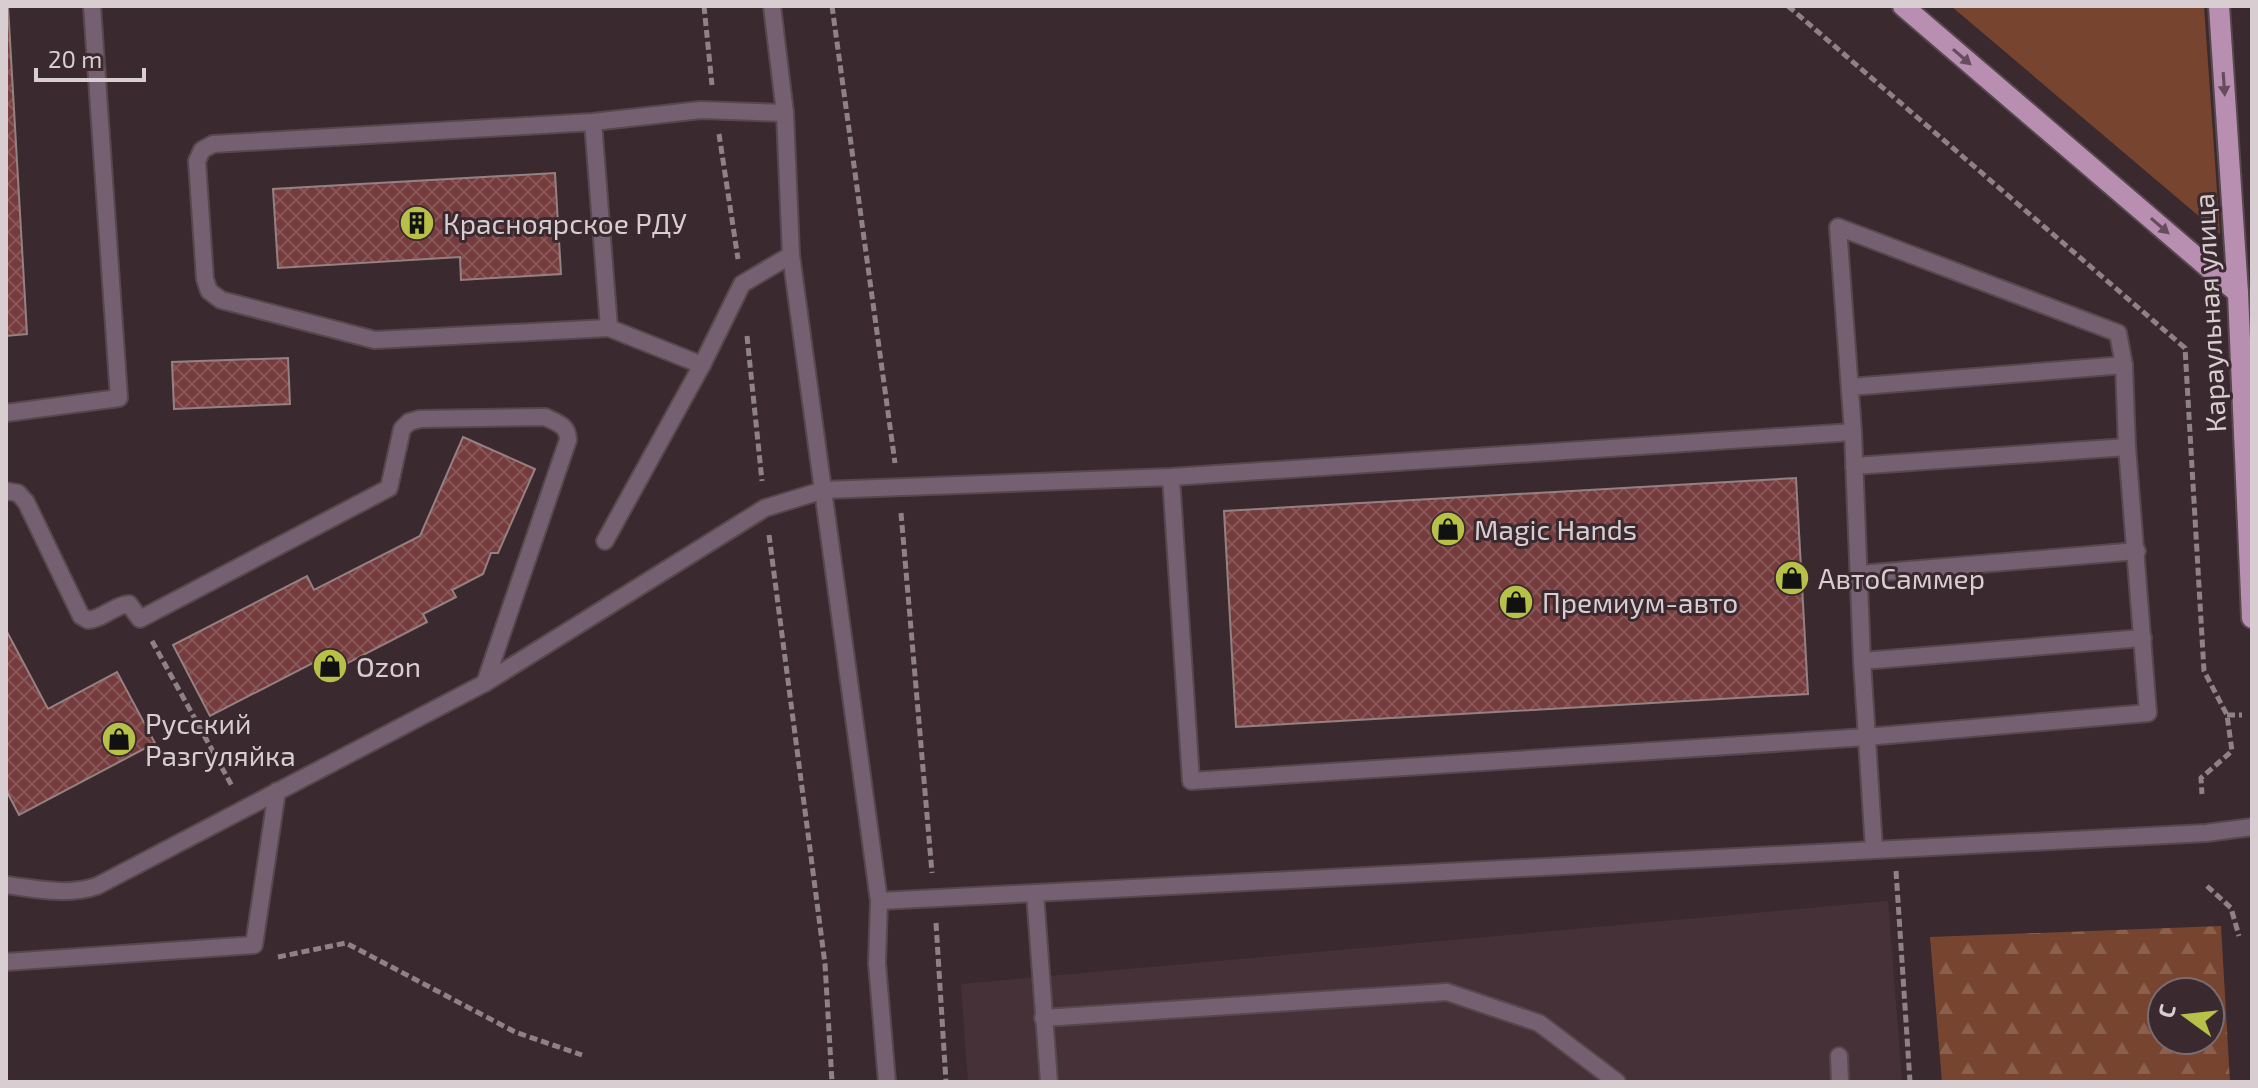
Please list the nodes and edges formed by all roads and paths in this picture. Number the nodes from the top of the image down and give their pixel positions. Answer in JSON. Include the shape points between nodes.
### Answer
{"nodes":[{"id":1,"x":92,"y":6,"type":"edge"},
{"id":2,"x":704,"y":6,"type":"edge"},
{"id":3,"x":772,"y":6,"type":"edge"},
{"id":4,"x":832,"y":6,"type":"edge"},
{"id":5,"x":1903,"y":6,"type":"edge"},
{"id":6,"x":2219,"y":6,"type":"edge"},
{"id":7,"x":715,"y":110,"type":"junction"},
{"id":8,"x":785,"y":113,"type":"junction"},
{"id":9,"x":593,"y":122,"type":"junction"},
{"id":10,"x":791,"y":255,"type":"junction"},
{"id":11,"x":742,"y":284,"type":"junction"},
{"id":12,"x":2238,"y":293,"type":"junction"},
{"id":13,"x":609,"y":328,"type":"junction"},
{"id":14,"x":702,"y":365,"type":"junction"},
{"id":15,"x":2124,"y":365,"type":"junction"},
{"id":16,"x":1850,"y":387,"type":"junction"},
{"id":17,"x":6,"y":413,"type":"edge"},
{"id":18,"x":1853,"y":432,"type":"junction"},
{"id":19,"x":2127,"y":447,"type":"junction"},
{"id":20,"x":1854,"y":466,"type":"junction"},
{"id":21,"x":1171,"y":477,"type":"junction"},
{"id":22,"x":898,"y":487,"type":"junction"},
{"id":23,"x":824,"y":490,"type":"junction"},
{"id":24,"x":6,"y":491,"type":"edge"},
{"id":25,"x":765,"y":508,"type":"junction"},
{"id":26,"x":605,"y":541,"type":"dead end"},
{"id":27,"x":2137,"y":551,"type":"junction"},
{"id":28,"x":1860,"y":574,"type":"junction"},
{"id":29,"x":2252,"y":618,"type":"edge"},
{"id":30,"x":140,"y":619,"type":"junction"},
{"id":31,"x":2143,"y":638,"type":"junction"},
{"id":32,"x":1862,"y":661,"type":"junction"},
{"id":33,"x":485,"y":683,"type":"junction"},
{"id":34,"x":2227,"y":715,"type":"dead end"},
{"id":35,"x":2242,"y":715,"type":"dead end"},
{"id":36,"x":1866,"y":737,"type":"junction"},
{"id":37,"x":2201,"y":778,"type":"dead end"},
{"id":38,"x":277,"y":791,"type":"junction"},
{"id":39,"x":2202,"y":794,"type":"dead end"},
{"id":40,"x":244,"y":808,"type":"junction"},
{"id":41,"x":2252,"y":827,"type":"edge"},
{"id":42,"x":1894,"y":848,"type":"junction"},
{"id":43,"x":1874,"y":849,"type":"junction"},
{"id":44,"x":6,"y":885,"type":"edge"},
{"id":45,"x":2207,"y":886,"type":"dead end"},
{"id":46,"x":1035,"y":893,"type":"junction"},
{"id":47,"x":935,"y":898,"type":"junction"},
{"id":48,"x":879,"y":901,"type":"junction"},
{"id":49,"x":2239,"y":936,"type":"dead end"},
{"id":50,"x":272,"y":958,"type":"dead end"},
{"id":51,"x":6,"y":962,"type":"edge"},
{"id":52,"x":1043,"y":1018,"type":"junction"},
{"id":53,"x":582,"y":1055,"type":"dead end"},
{"id":54,"x":1839,"y":1056,"type":"dead end"},
{"id":55,"x":832,"y":1082,"type":"edge"},
{"id":56,"x":887,"y":1082,"type":"edge"},
{"id":57,"x":946,"y":1082,"type":"edge"},
{"id":58,"x":1049,"y":1082,"type":"edge"},
{"id":59,"x":1617,"y":1082,"type":"edge"},
{"id":60,"x":1840,"y":1082,"type":"edge"},
{"id":61,"x":1910,"y":1082,"type":"edge"}],
"edges":[{"from":1,"to":17,"type":"lane","via":[[119,398]]},
{"from":2,"to":7,"type":"path"},
{"from":3,"to":8,"type":"lane"},
{"from":4,"to":22,"type":"path"},
{"from":5,"to":12,"type":"main road","one_way":true},
{"from":6,"to":12,"type":"main road","name":"Караульная улица","one_way":true},
{"from":7,"to":8,"type":"lane"},
{"from":7,"to":9,"type":"lane"},
{"from":7,"to":11,"type":"path"},
{"from":8,"to":10,"type":"lane"},
{"from":9,"to":13,"type":"lane"},
{"from":9,"to":13,"type":"lane","via":[[213,144],[197,161],[205,279],[209,291],[221,300],[375,340]]},
{"from":10,"to":11,"type":"lane"},
{"from":10,"to":23,"type":"lane"},
{"from":11,"to":14,"type":"lane"},
{"from":11,"to":25,"type":"path"},
{"from":12,"to":29,"type":"main road","name":"Караульная улица"},
{"from":13,"to":14,"type":"lane"},
{"from":14,"to":26,"type":"lane"},
{"from":15,"to":16,"type":"lane"},
{"from":15,"to":16,"type":"lane","via":[[2118,333],[1838,227]]},
{"from":15,"to":19,"type":"lane"},
{"from":16,"to":18,"type":"lane"},
{"from":18,"to":20,"type":"lane"},
{"from":18,"to":21,"type":"lane"},
{"from":19,"to":20,"type":"lane"},
{"from":19,"to":27,"type":"lane"},
{"from":20,"to":28,"type":"lane"},
{"from":21,"to":22,"type":"lane"},
{"from":21,"to":36,"type":"lane","via":[[1191,781]]},
{"from":22,"to":23,"type":"lane"},
{"from":22,"to":47,"type":"path"},
{"from":23,"to":25,"type":"lane"},
{"from":23,"to":48,"type":"lane"},
{"from":24,"to":30,"type":"lane","via":[[18,493],[26,502],[81,616],[94,620],[129,604]]},
{"from":25,"to":33,"type":"lane"},
{"from":25,"to":55,"type":"path","via":[[825,964]]},
{"from":27,"to":28,"type":"lane"},
{"from":27,"to":31,"type":"lane"},
{"from":28,"to":32,"type":"lane"},
{"from":30,"to":33,"type":"lane","via":[[389,488],[402,429],[409,422],[545,417],[563,425],[568,440]]},
{"from":30,"to":40,"type":"path"},
{"from":31,"to":32,"type":"lane"},
{"from":31,"to":36,"type":"lane","via":[[2148,713]]},
{"from":32,"to":36,"type":"lane"},
{"from":33,"to":38,"type":"lane"},
{"from":34,"to":35,"type":"path"},
{"from":36,"to":43,"type":"lane"},
{"from":37,"to":39,"type":"path"},
{"from":38,"to":40,"type":"lane"},
{"from":38,"to":51,"type":"lane","via":[[254,945]]},
{"from":40,"to":44,"type":"lane","via":[[79,892]]},
{"from":41,"to":42,"type":"lane"},
{"from":42,"to":43,"type":"lane"},
{"from":42,"to":61,"type":"path"},
{"from":43,"to":46,"type":"lane"},
{"from":45,"to":49,"type":"path","via":[[2231,908]]},
{"from":46,"to":47,"type":"lane"},
{"from":46,"to":52,"type":"lane"},
{"from":47,"to":48,"type":"lane"},
{"from":47,"to":57,"type":"path"},
{"from":48,"to":56,"type":"lane","via":[[877,963]]},
{"from":50,"to":53,"type":"path","via":[[346,943],[515,1032]]},
{"from":52,"to":58,"type":"lane"},
{"from":52,"to":59,"type":"lane","via":[[1447,992],[1539,1023]]},
{"from":54,"to":60,"type":"lane"}]}
